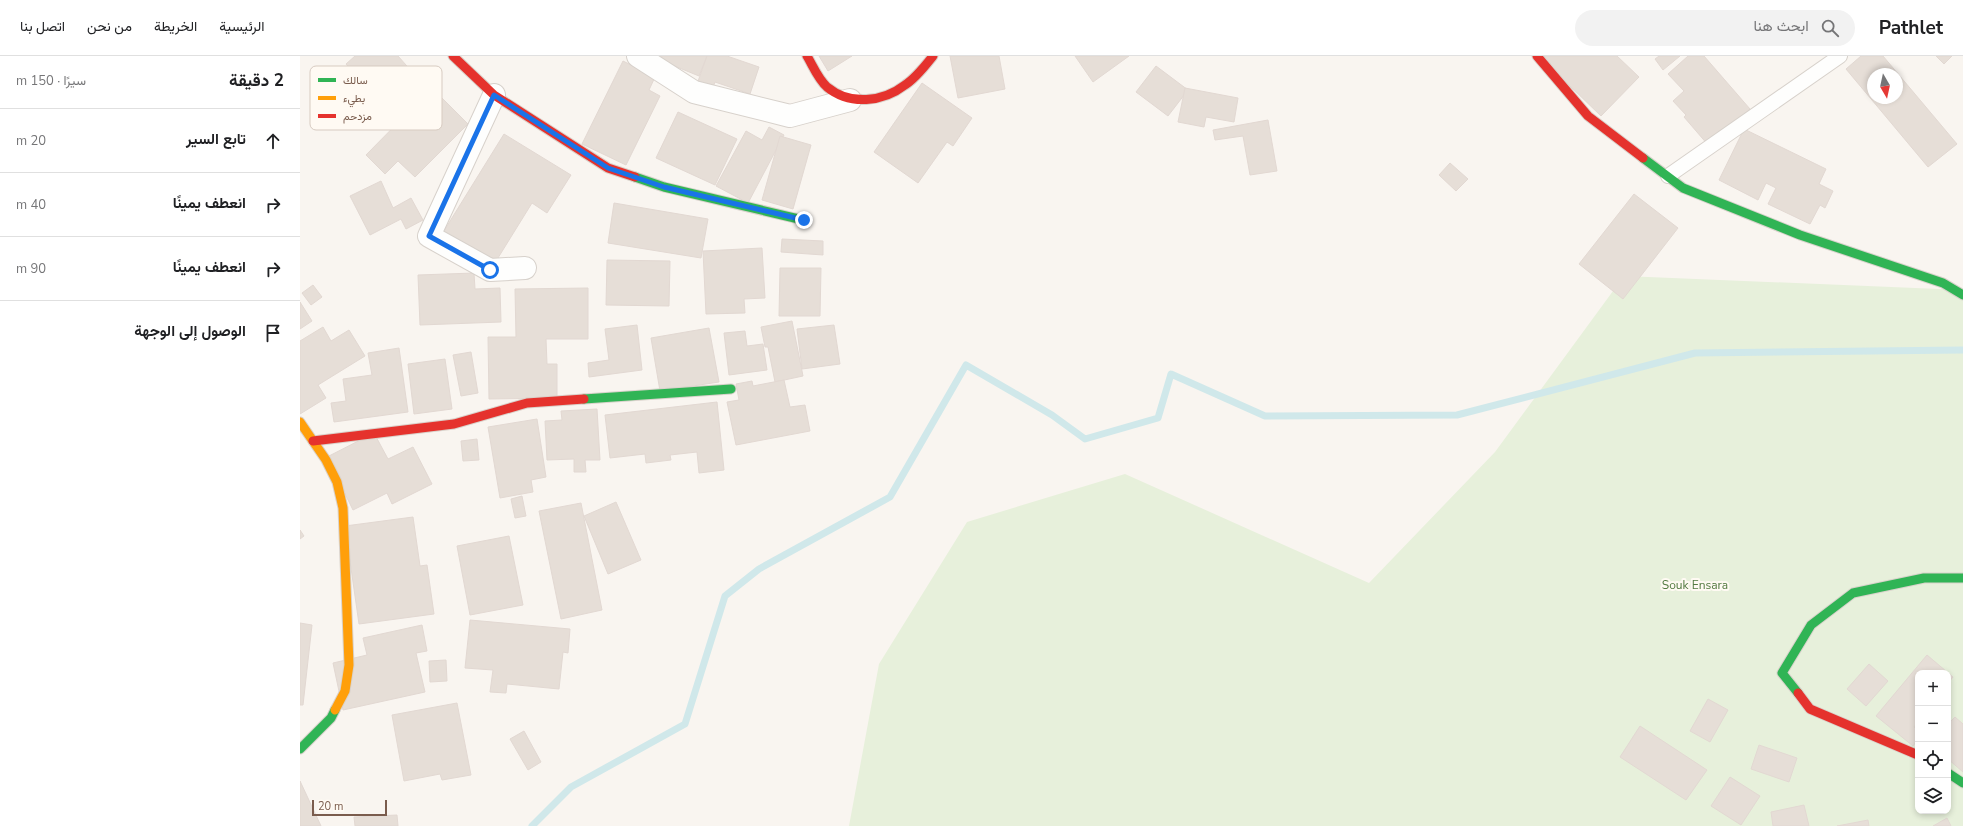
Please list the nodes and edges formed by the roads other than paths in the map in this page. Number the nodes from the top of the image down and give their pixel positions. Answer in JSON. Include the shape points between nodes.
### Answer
{"nodes":[{"id":1,"x":453,"y":56,"type":"edge"},
{"id":2,"x":638,"y":56,"type":"edge"},
{"id":3,"x":807,"y":56,"type":"edge"},
{"id":4,"x":933,"y":56,"type":"edge"},
{"id":5,"x":1537,"y":56,"type":"edge"},
{"id":6,"x":1840,"y":56,"type":"edge"},
{"id":7,"x":494,"y":95,"type":"junction"},
{"id":8,"x":850,"y":100,"type":"junction"},
{"id":9,"x":1668,"y":176,"type":"junction"},
{"id":10,"x":804,"y":220,"type":"dead end"},
{"id":11,"x":525,"y":268,"type":"dead end"},
{"id":12,"x":1963,"y":295,"type":"edge"},
{"id":13,"x":731,"y":389,"type":"dead end"},
{"id":14,"x":300,"y":422,"type":"edge"},
{"id":15,"x":313,"y":441,"type":"junction"},
{"id":16,"x":1963,"y":578,"type":"edge"},
{"id":17,"x":300,"y":749,"type":"edge"},
{"id":18,"x":1915,"y":754,"type":"edge"},
{"id":19,"x":1951,"y":775,"type":"edge"},
{"id":20,"x":1963,"y":783,"type":"edge"}],
"edges":[{"from":1,"to":7,"type":"street"},
{"from":2,"to":8,"type":"street","via":[[694,92],[790,116]]},
{"from":3,"to":8,"type":"street","via":[[827,87]]},
{"from":4,"to":8,"type":"street","via":[[901,89],[874,100]]},
{"from":5,"to":9,"type":"street","via":[[1588,116]]},
{"from":6,"to":9,"type":"lane"},
{"from":7,"to":10,"type":"street","via":[[608,168],[664,187]]},
{"from":7,"to":11,"type":"street","via":[[429,236],[490,270]]},
{"from":9,"to":12,"type":"street","via":[[1683,188],[1793,232],[1943,283]]},
{"from":13,"to":15,"type":"street","via":[[527,403],[454,424]]},
{"from":14,"to":15,"type":"street"},
{"from":15,"to":17,"type":"street","via":[[337,482],[343,508],[349,665],[345,691],[331,718]]},
{"from":16,"to":18,"type":"street","via":[[1924,578],[1853,593],[1811,625],[1782,673],[1810,709]]},
{"from":19,"to":20,"type":"street"}]}
